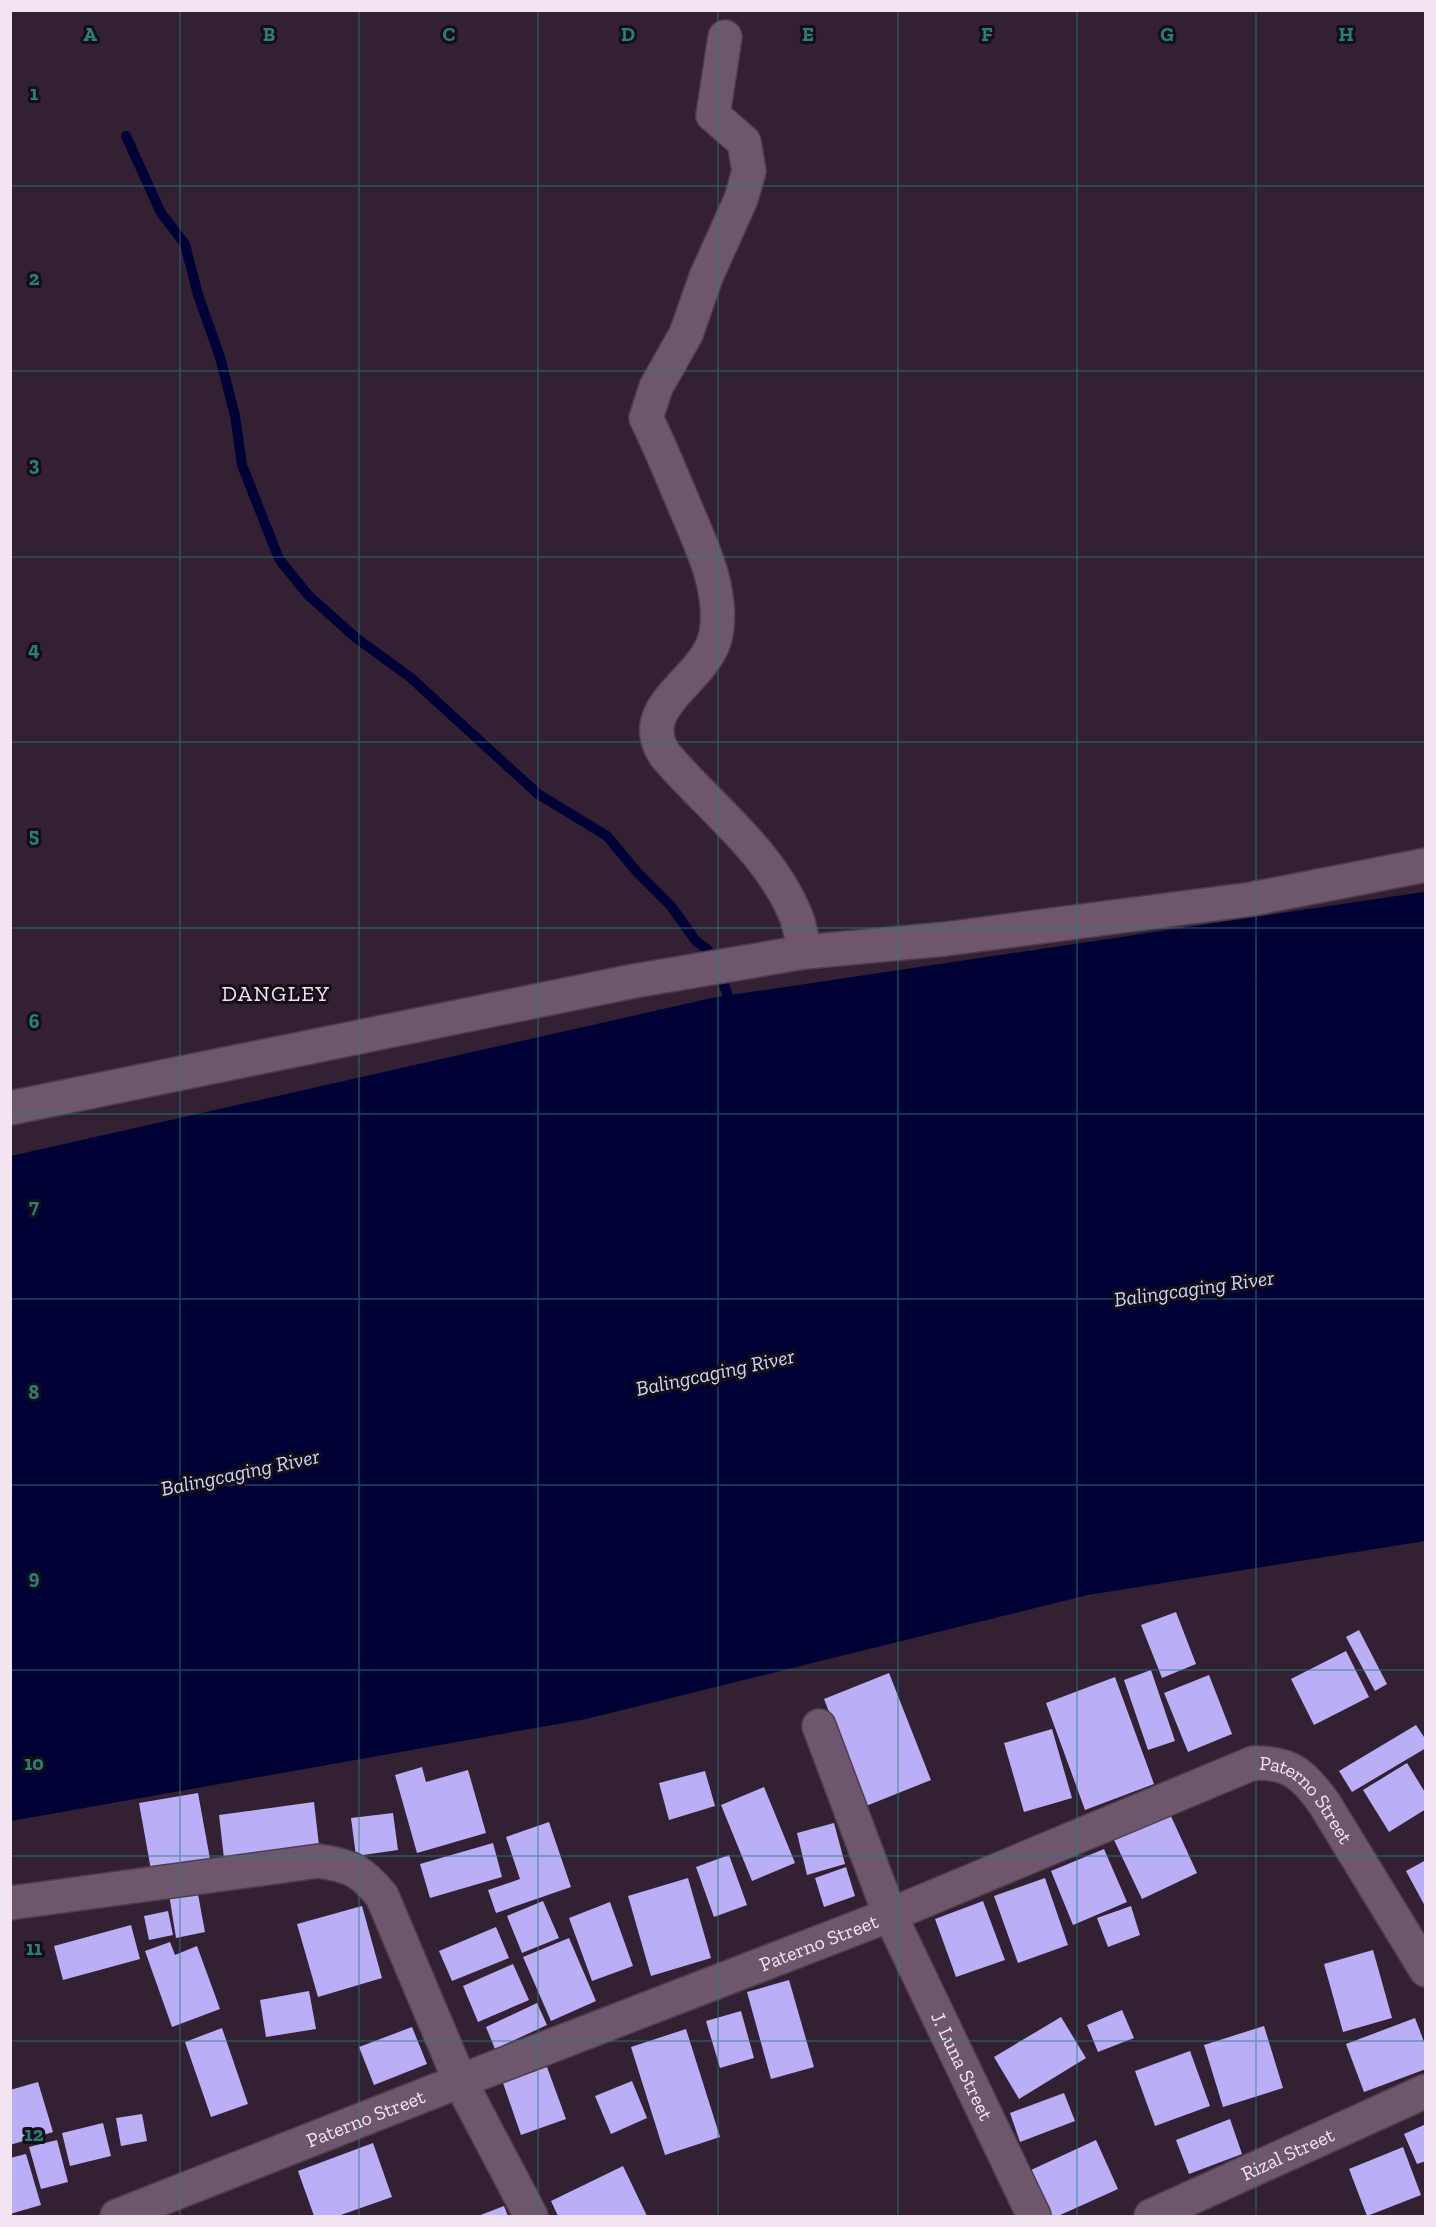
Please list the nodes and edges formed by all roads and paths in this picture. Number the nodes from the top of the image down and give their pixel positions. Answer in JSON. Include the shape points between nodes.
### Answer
{"nodes":[{"id":1,"x":725,"y":37,"type":"dead end"},
{"id":2,"x":1425,"y":865,"type":"edge"},
{"id":3,"x":805,"y":952,"type":"junction"},
{"id":4,"x":10,"y":1108,"type":"edge"},
{"id":5,"x":819,"y":1726,"type":"dead end"},
{"id":6,"x":10,"y":1903,"type":"edge"},
{"id":7,"x":890,"y":1915,"type":"junction"},
{"id":8,"x":1425,"y":1970,"type":"edge"},
{"id":9,"x":459,"y":2081,"type":"junction"},
{"id":10,"x":1425,"y":2091,"type":"edge"},
{"id":11,"x":1196,"y":2207,"type":"edge"},
{"id":12,"x":117,"y":2217,"type":"edge"},
{"id":13,"x":531,"y":2217,"type":"edge"},
{"id":14,"x":1034,"y":2217,"type":"edge"},
{"id":15,"x":1150,"y":2217,"type":"edge"}],
"edges":[{"from":1,"to":3,"type":"street","via":[[713,115],[744,142],[749,171],[686,334],[657,387],[646,418],[700,544],[718,612],[711,651],[662,710],[655,732],[665,755],[778,880],[796,917]]},
{"from":2,"to":3,"type":"street","via":[[1252,899],[945,939]]},
{"from":3,"to":4,"type":"street","via":[[622,984]]},
{"from":5,"to":7,"type":"street","name":"J. Luna Street"},
{"from":6,"to":9,"type":"street","via":[[319,1861],[345,1865],[382,1896]]},
{"from":7,"to":8,"type":"street","name":"Paterno Street","via":[[1253,1763],[1274,1762],[1308,1781],[1319,1796]]},
{"from":7,"to":9,"type":"street","name":"Paterno Street"},
{"from":7,"to":14,"type":"street","name":"J. Luna Street"},
{"from":9,"to":12,"type":"street","name":"Paterno Street"},
{"from":9,"to":13,"type":"street"},
{"from":10,"to":11,"type":"street","name":"Rizal Street"},
{"from":11,"to":15,"type":"street","name":"Rizal Street"}]}
